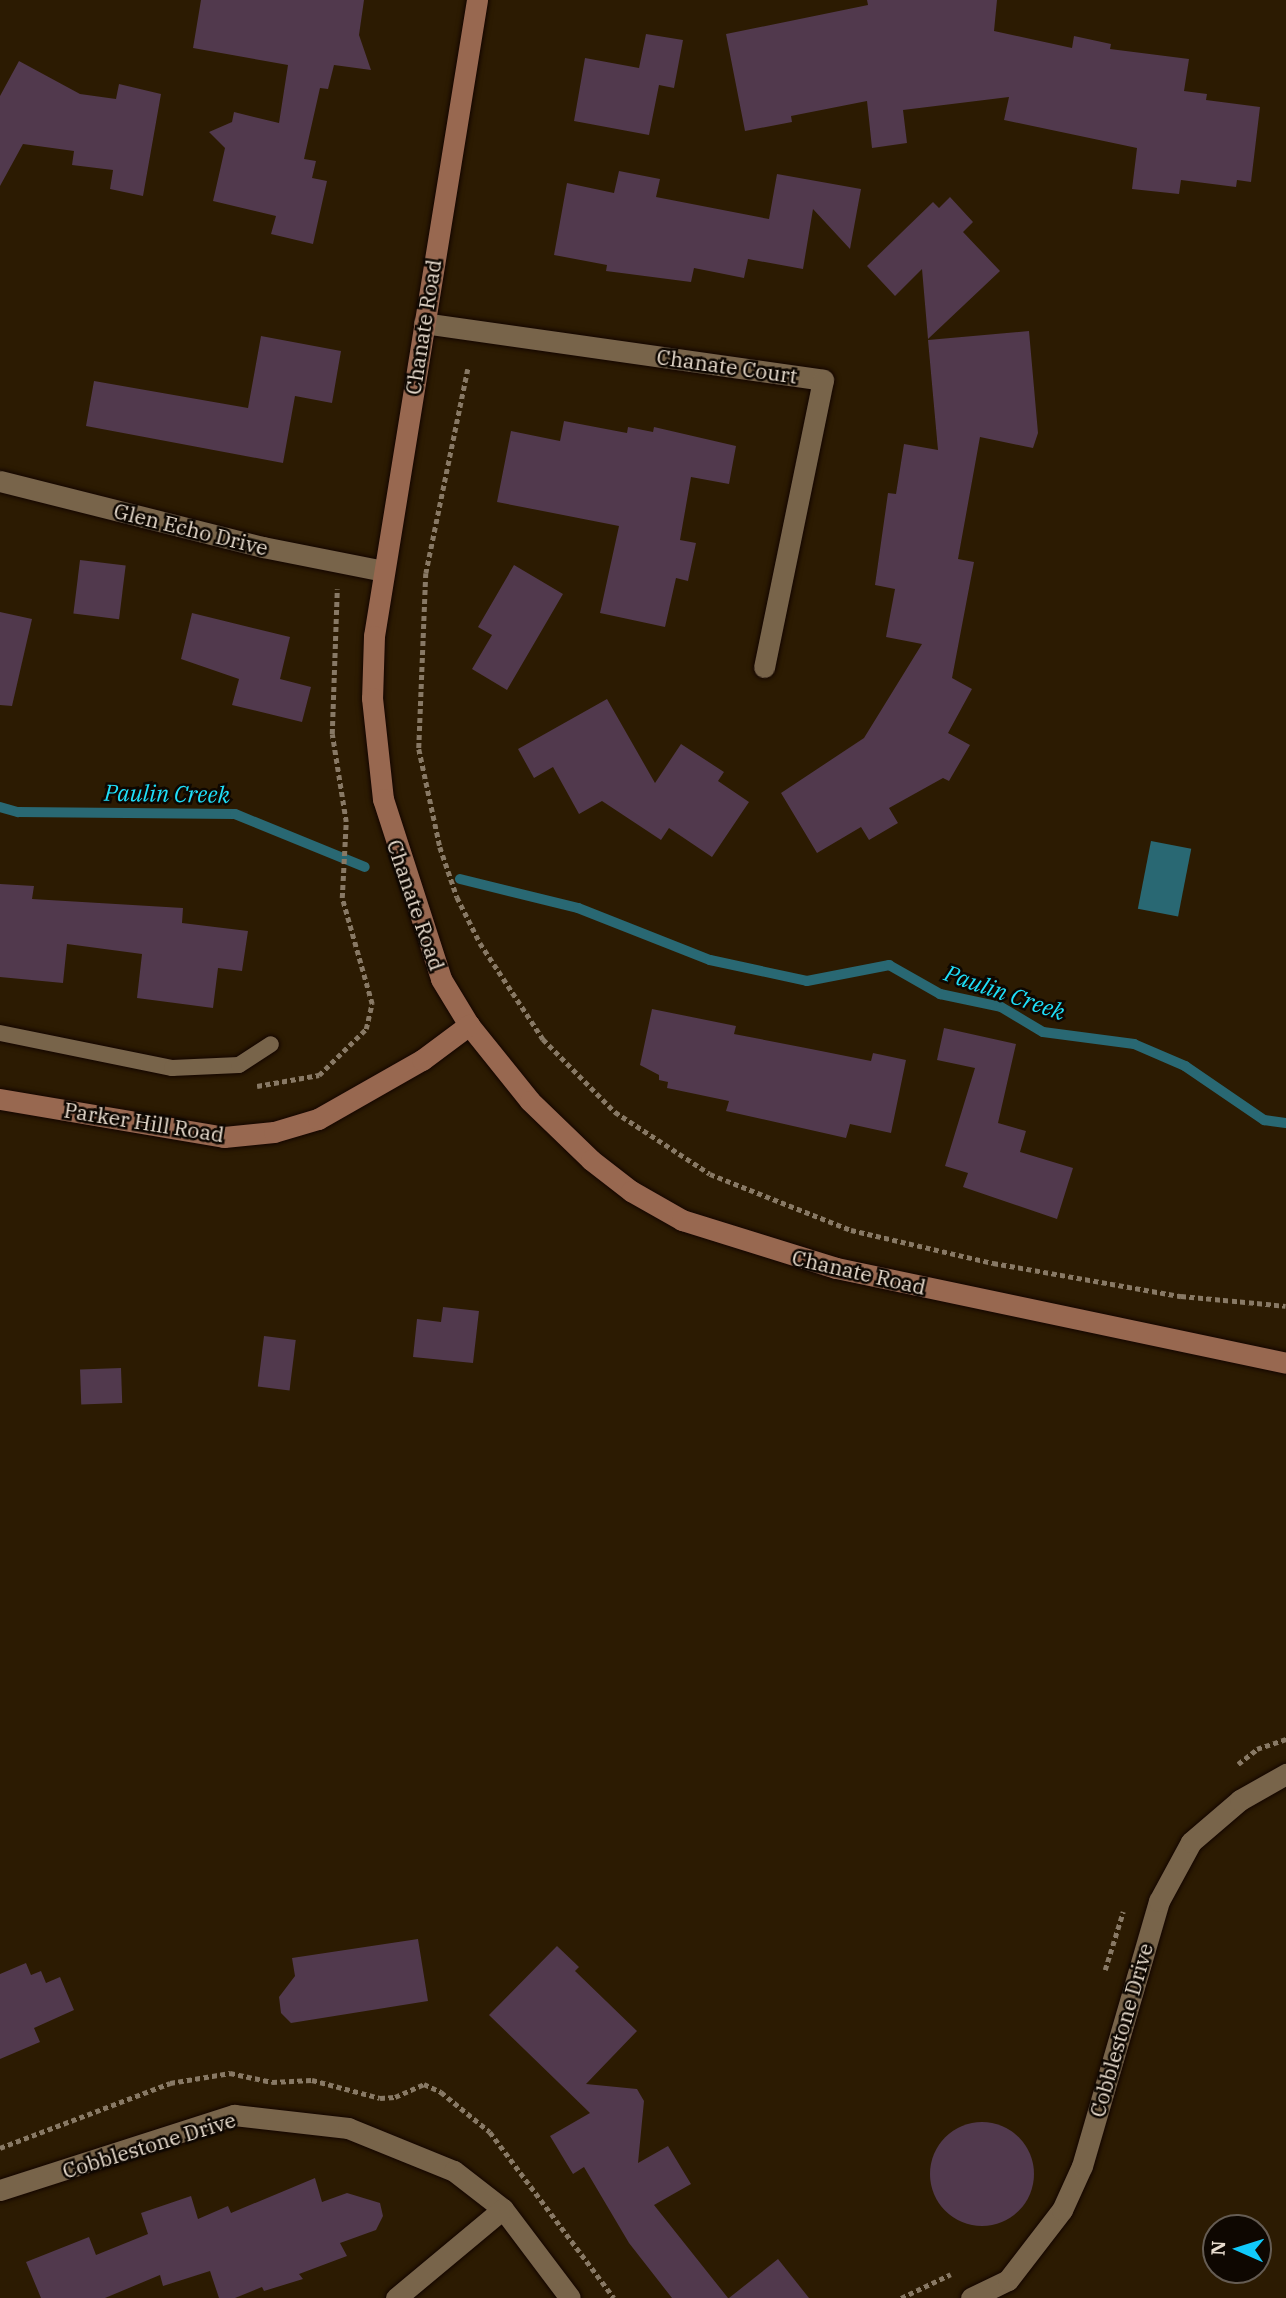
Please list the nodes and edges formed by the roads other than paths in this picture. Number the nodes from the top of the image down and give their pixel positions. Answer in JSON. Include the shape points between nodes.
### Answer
{"nodes":[{"id":1,"x":477,"y":0,"type":"edge"},
{"id":2,"x":424,"y":323,"type":"junction"},
{"id":3,"x":0,"y":481,"type":"edge"},
{"id":4,"x":384,"y":571,"type":"junction"},
{"id":5,"x":764,"y":667,"type":"dead end"},
{"id":6,"x":469,"y":1025,"type":"junction"},
{"id":7,"x":0,"y":1033,"type":"edge"},
{"id":8,"x":271,"y":1044,"type":"dead end"},
{"id":9,"x":0,"y":1100,"type":"edge"},
{"id":10,"x":1286,"y":1363,"type":"edge"},
{"id":11,"x":1286,"y":1774,"type":"edge"},
{"id":12,"x":0,"y":2190,"type":"edge"},
{"id":13,"x":503,"y":2208,"type":"junction"},
{"id":14,"x":396,"y":2298,"type":"edge"},
{"id":15,"x":570,"y":2298,"type":"edge"},
{"id":16,"x":971,"y":2298,"type":"edge"}],
"edges":[{"from":1,"to":2,"type":"street","name":"Chanate Road"},
{"from":2,"to":4,"type":"street","name":"Chanate Road"},
{"from":2,"to":5,"type":"street","name":"Chanate Court","via":[[823,380]]},
{"from":3,"to":4,"type":"street","name":"Glen Echo Drive","via":[[263,547]]},
{"from":4,"to":6,"type":"street","name":"Chanate Road","via":[[374,636],[372,698],[383,799],[430,954]]},
{"from":6,"to":9,"type":"street","name":"Parker Hill Road","via":[[422,1060],[318,1119],[274,1132],[224,1137]]},
{"from":6,"to":10,"type":"street","name":"Chanate Road","via":[[530,1101],[591,1160],[631,1191],[682,1220],[836,1268]]},
{"from":7,"to":8,"type":"lane","via":[[172,1068],[239,1065]]},
{"from":11,"to":16,"type":"street","name":"Cobblestone Drive","via":[[1240,1800],[1191,1842],[1159,1900],[1082,2166],[1062,2210],[1008,2280]]},
{"from":12,"to":13,"type":"street","name":"Cobblestone Drive","via":[[234,2115],[348,2128],[454,2171]]},
{"from":13,"to":14,"type":"street"},
{"from":13,"to":15,"type":"street","name":"Cobblestone Drive"}]}
